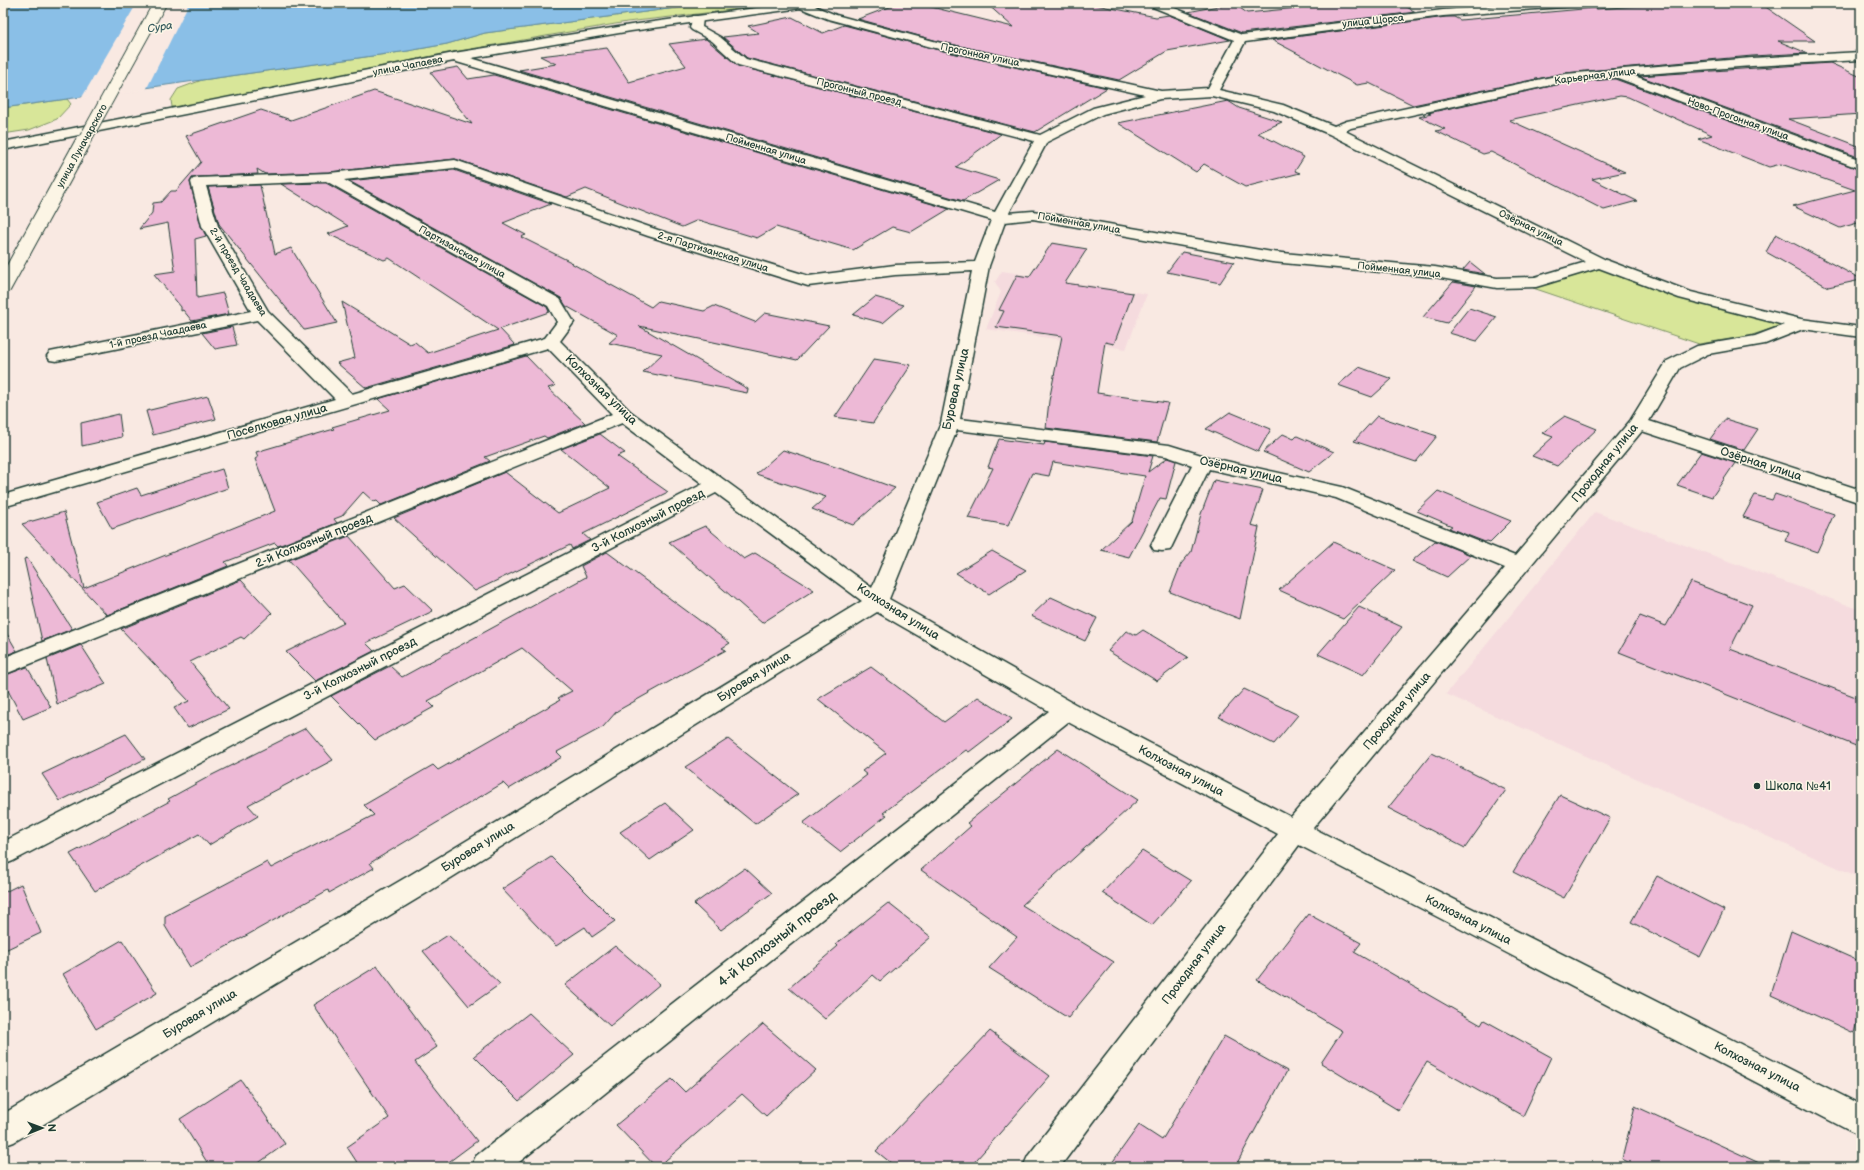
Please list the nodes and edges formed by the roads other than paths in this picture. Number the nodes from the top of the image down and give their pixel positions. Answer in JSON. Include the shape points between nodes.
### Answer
{"nodes":[{"id":1,"x":160,"y":3,"type":"edge"},
{"id":2,"x":816,"y":3,"type":"edge"},
{"id":3,"x":1152,"y":3,"type":"edge"},
{"id":4,"x":1576,"y":3,"type":"edge"},
{"id":5,"x":802,"y":5,"type":"junction"},
{"id":6,"x":697,"y":18,"type":"junction"},
{"id":7,"x":1241,"y":39,"type":"junction"},
{"id":8,"x":1861,"y":56,"type":"edge"},
{"id":9,"x":454,"y":57,"type":"junction"},
{"id":10,"x":1615,"y":72,"type":"junction"},
{"id":11,"x":1212,"y":92,"type":"junction"},
{"id":12,"x":1160,"y":95,"type":"junction"},
{"id":13,"x":1334,"y":131,"type":"junction"},
{"id":14,"x":1042,"y":139,"type":"junction"},
{"id":15,"x":3,"y":146,"type":"edge"},
{"id":16,"x":1861,"y":165,"type":"edge"},
{"id":17,"x":329,"y":177,"type":"junction"},
{"id":18,"x":999,"y":218,"type":"junction"},
{"id":19,"x":1600,"y":263,"type":"junction"},
{"id":20,"x":981,"y":266,"type":"junction"},
{"id":21,"x":3,"y":288,"type":"edge"},
{"id":22,"x":260,"y":314,"type":"junction"},
{"id":23,"x":1801,"y":324,"type":"junction"},
{"id":24,"x":1861,"y":332,"type":"edge"},
{"id":25,"x":551,"y":342,"type":"junction"},
{"id":26,"x":56,"y":356,"type":"dead end"},
{"id":27,"x":348,"y":401,"type":"junction"},
{"id":28,"x":624,"y":416,"type":"junction"},
{"id":29,"x":950,"y":422,"type":"junction"},
{"id":30,"x":1638,"y":424,"type":"junction"},
{"id":31,"x":1203,"y":462,"type":"junction"},
{"id":32,"x":716,"y":485,"type":"junction"},
{"id":33,"x":1861,"y":497,"type":"edge"},
{"id":34,"x":3,"y":501,"type":"edge"},
{"id":35,"x":1162,"y":545,"type":"dead end"},
{"id":36,"x":1519,"y":566,"type":"junction"},
{"id":37,"x":877,"y":602,"type":"junction"},
{"id":38,"x":3,"y":667,"type":"edge"},
{"id":39,"x":1066,"y":710,"type":"junction"},
{"id":40,"x":1295,"y":831,"type":"junction"},
{"id":41,"x":3,"y":854,"type":"edge"},
{"id":42,"x":1861,"y":1121,"type":"edge"},
{"id":43,"x":3,"y":1131,"type":"edge"},
{"id":44,"x":488,"y":1167,"type":"edge"},
{"id":45,"x":1040,"y":1167,"type":"edge"}],
"edges":[{"from":1,"to":21,"type":"street","name":"улица Луначарского","bridge":true},
{"from":2,"to":5,"type":"street","name":"улица Чапаева"},
{"from":3,"to":7,"type":"street"},
{"from":4,"to":7,"type":"street","name":"улица Щорса","via":[[1436,14]]},
{"from":5,"to":6,"type":"street","name":"улица Чапаева"},
{"from":5,"to":12,"type":"street","name":"Прогонная улица","via":[[832,17],[939,46]]},
{"from":6,"to":9,"type":"street","name":"улица Чапаева"},
{"from":6,"to":14,"type":"street","name":"Прогонный проезд","via":[[696,28],[716,39],[742,62]]},
{"from":7,"to":11,"type":"street"},
{"from":8,"to":10,"type":"street","name":"Карьерная улица"},
{"from":9,"to":15,"type":"street","name":"улица Чапаева"},
{"from":9,"to":18,"type":"street","name":"Пойменная улица"},
{"from":10,"to":13,"type":"street","name":"Карьерная улица","via":[[1564,78],[1347,125]]},
{"from":10,"to":16,"type":"street","name":"Ново-Прогонная улица"},
{"from":11,"to":12,"type":"street"},
{"from":11,"to":13,"type":"street","name":"Озёрная улица","via":[[1278,108]]},
{"from":12,"to":14,"type":"street","via":[[1098,111]]},
{"from":13,"to":19,"type":"street","name":"Озёрная улица"},
{"from":14,"to":18,"type":"street","name":"Буровая улица"},
{"from":17,"to":20,"type":"street","name":"2-я Партизанская улица","via":[[455,164],[653,233],[808,281],[895,270]]},
{"from":17,"to":22,"type":"street","name":"2-й проезд Чаадаева","via":[[198,182],[210,226]]},
{"from":17,"to":25,"type":"street","name":"Партизанская улица","via":[[554,303],[566,322]]},
{"from":18,"to":19,"type":"street","name":"Пойменная улица","via":[[1033,215],[1272,257],[1435,272],[1497,283],[1536,282]]},
{"from":18,"to":20,"type":"street","name":"Буровая улица"},
{"from":19,"to":23,"type":"street","name":"Озёрная улица","via":[[1685,295]]},
{"from":20,"to":29,"type":"street","name":"Буровая улица"},
{"from":22,"to":26,"type":"street","name":"1-й проезд Чаадаева"},
{"from":22,"to":27,"type":"street","name":"2-й проезд Чаадаева"},
{"from":23,"to":24,"type":"street","name":"Озёрная улица"},
{"from":23,"to":30,"type":"street","name":"Проходная улица","via":[[1759,340],[1703,350],[1673,364]]},
{"from":25,"to":27,"type":"street","name":"Поселковая улица"},
{"from":25,"to":28,"type":"street","name":"Колхозная улица"},
{"from":27,"to":34,"type":"street","name":"Поселковая улица"},
{"from":28,"to":32,"type":"street","name":"Колхозная улица"},
{"from":28,"to":38,"type":"street","name":"2-й Колхозный проезд"},
{"from":29,"to":31,"type":"street","name":"Озёрная улица","via":[[1169,450]]},
{"from":29,"to":37,"type":"street","name":"Буровая улица"},
{"from":30,"to":33,"type":"street","name":"Озёрная улица"},
{"from":30,"to":36,"type":"street","name":"Проходная улица"},
{"from":31,"to":35,"type":"street"},
{"from":31,"to":36,"type":"street","name":"Озёрная улица","via":[[1342,493]]},
{"from":32,"to":37,"type":"street","name":"Колхозная улица"},
{"from":32,"to":41,"type":"street","name":"3-й Колхозный проезд"},
{"from":36,"to":40,"type":"street","name":"Проходная улица"},
{"from":37,"to":39,"type":"street","name":"Колхозная улица"},
{"from":37,"to":43,"type":"street","name":"Буровая улица","via":[[420,883]]},
{"from":39,"to":40,"type":"street","name":"Колхозная улица"},
{"from":39,"to":44,"type":"street","name":"4-й Колхозный проезд"},
{"from":40,"to":42,"type":"street","name":"Колхозная улица"},
{"from":40,"to":45,"type":"street","name":"Проходная улица"}]}
